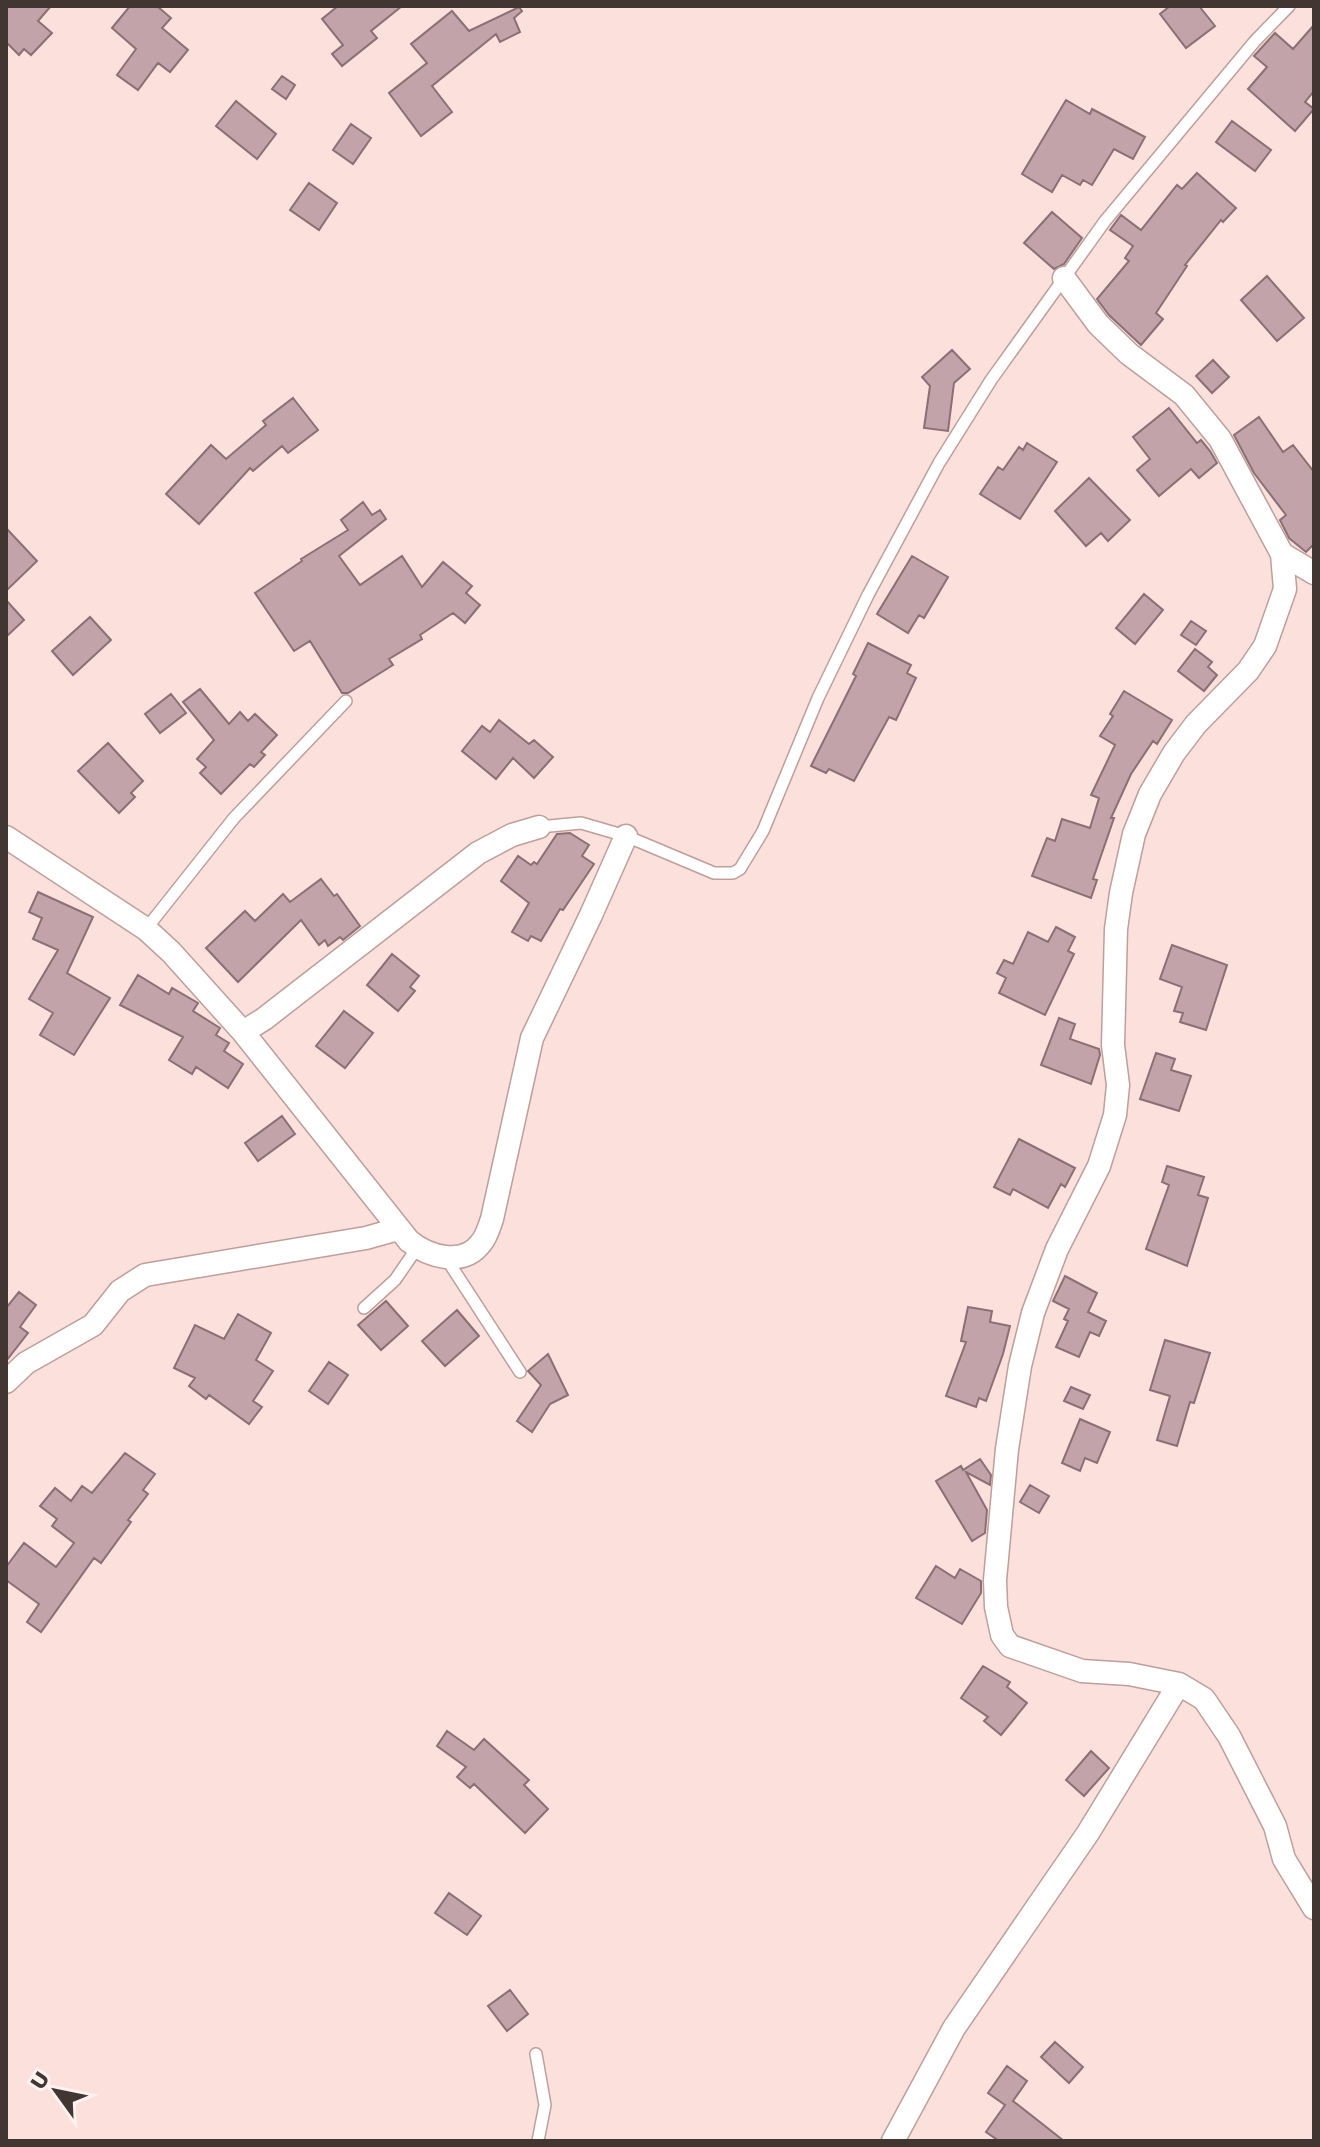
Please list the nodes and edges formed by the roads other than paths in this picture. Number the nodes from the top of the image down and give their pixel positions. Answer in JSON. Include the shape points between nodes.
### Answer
{"nodes":[{"id":1,"x":1289,"y":6,"type":"edge"},
{"id":2,"x":1064,"y":278,"type":"junction"},
{"id":3,"x":1282,"y":554,"type":"junction"},
{"id":4,"x":1314,"y":573,"type":"edge"},
{"id":5,"x":346,"y":701,"type":"dead end"},
{"id":6,"x":539,"y":827,"type":"joint"},
{"id":7,"x":626,"y":836,"type":"junction"},
{"id":8,"x":6,"y":837,"type":"edge"},
{"id":9,"x":146,"y":929,"type":"junction"},
{"id":10,"x":243,"y":1032,"type":"junction"},
{"id":11,"x":398,"y":1229,"type":"junction"},
{"id":12,"x":417,"y":1248,"type":"junction"},
{"id":13,"x":446,"y":1258,"type":"junction"},
{"id":14,"x":364,"y":1308,"type":"dead end"},
{"id":15,"x":520,"y":1372,"type":"dead end"},
{"id":16,"x":6,"y":1382,"type":"edge"},
{"id":17,"x":1179,"y":1684,"type":"junction"},
{"id":18,"x":1314,"y":1908,"type":"edge"},
{"id":19,"x":536,"y":2054,"type":"dead end"},
{"id":20,"x":538,"y":2141,"type":"edge"},
{"id":21,"x":893,"y":2141,"type":"edge"}],
"edges":[{"from":1,"to":2,"type":"lane","via":[[1105,221]]},
{"from":2,"to":3,"type":"street","via":[[1098,324],[1184,395],[1220,439]]},
{"from":2,"to":7,"type":"lane","via":[[991,380],[933,475],[818,698],[747,860],[723,875]]},
{"from":3,"to":4,"type":"street"},
{"from":3,"to":17,"type":"street","via":[[1285,589],[1265,646],[1174,753],[1134,834],[1116,929],[1115,1115],[1099,1166],[1057,1249],[1033,1313],[1007,1449],[999,1531],[996,1607],[1010,1646],[1082,1671]]},
{"from":5,"to":9,"type":"lane","via":[[234,818]]},
{"from":6,"to":7,"type":"lane","via":[[581,823]]},
{"from":6,"to":10,"type":"street","via":[[478,853]]},
{"from":7,"to":13,"type":"street","via":[[532,1038],[484,1239],[473,1251]]},
{"from":8,"to":9,"type":"street"},
{"from":9,"to":10,"type":"street"},
{"from":10,"to":11,"type":"street"},
{"from":11,"to":12,"type":"street"},
{"from":11,"to":16,"type":"street","via":[[145,1275],[120,1291],[93,1325],[26,1363]]},
{"from":12,"to":13,"type":"street"},
{"from":12,"to":14,"type":"lane","via":[[395,1280]]},
{"from":13,"to":15,"type":"lane"},
{"from":17,"to":18,"type":"street","via":[[1204,1699],[1229,1736],[1275,1826],[1284,1859]]},
{"from":17,"to":21,"type":"street","via":[[1088,1833],[954,2028]]},
{"from":19,"to":20,"type":"lane","via":[[545,2105]]}]}
